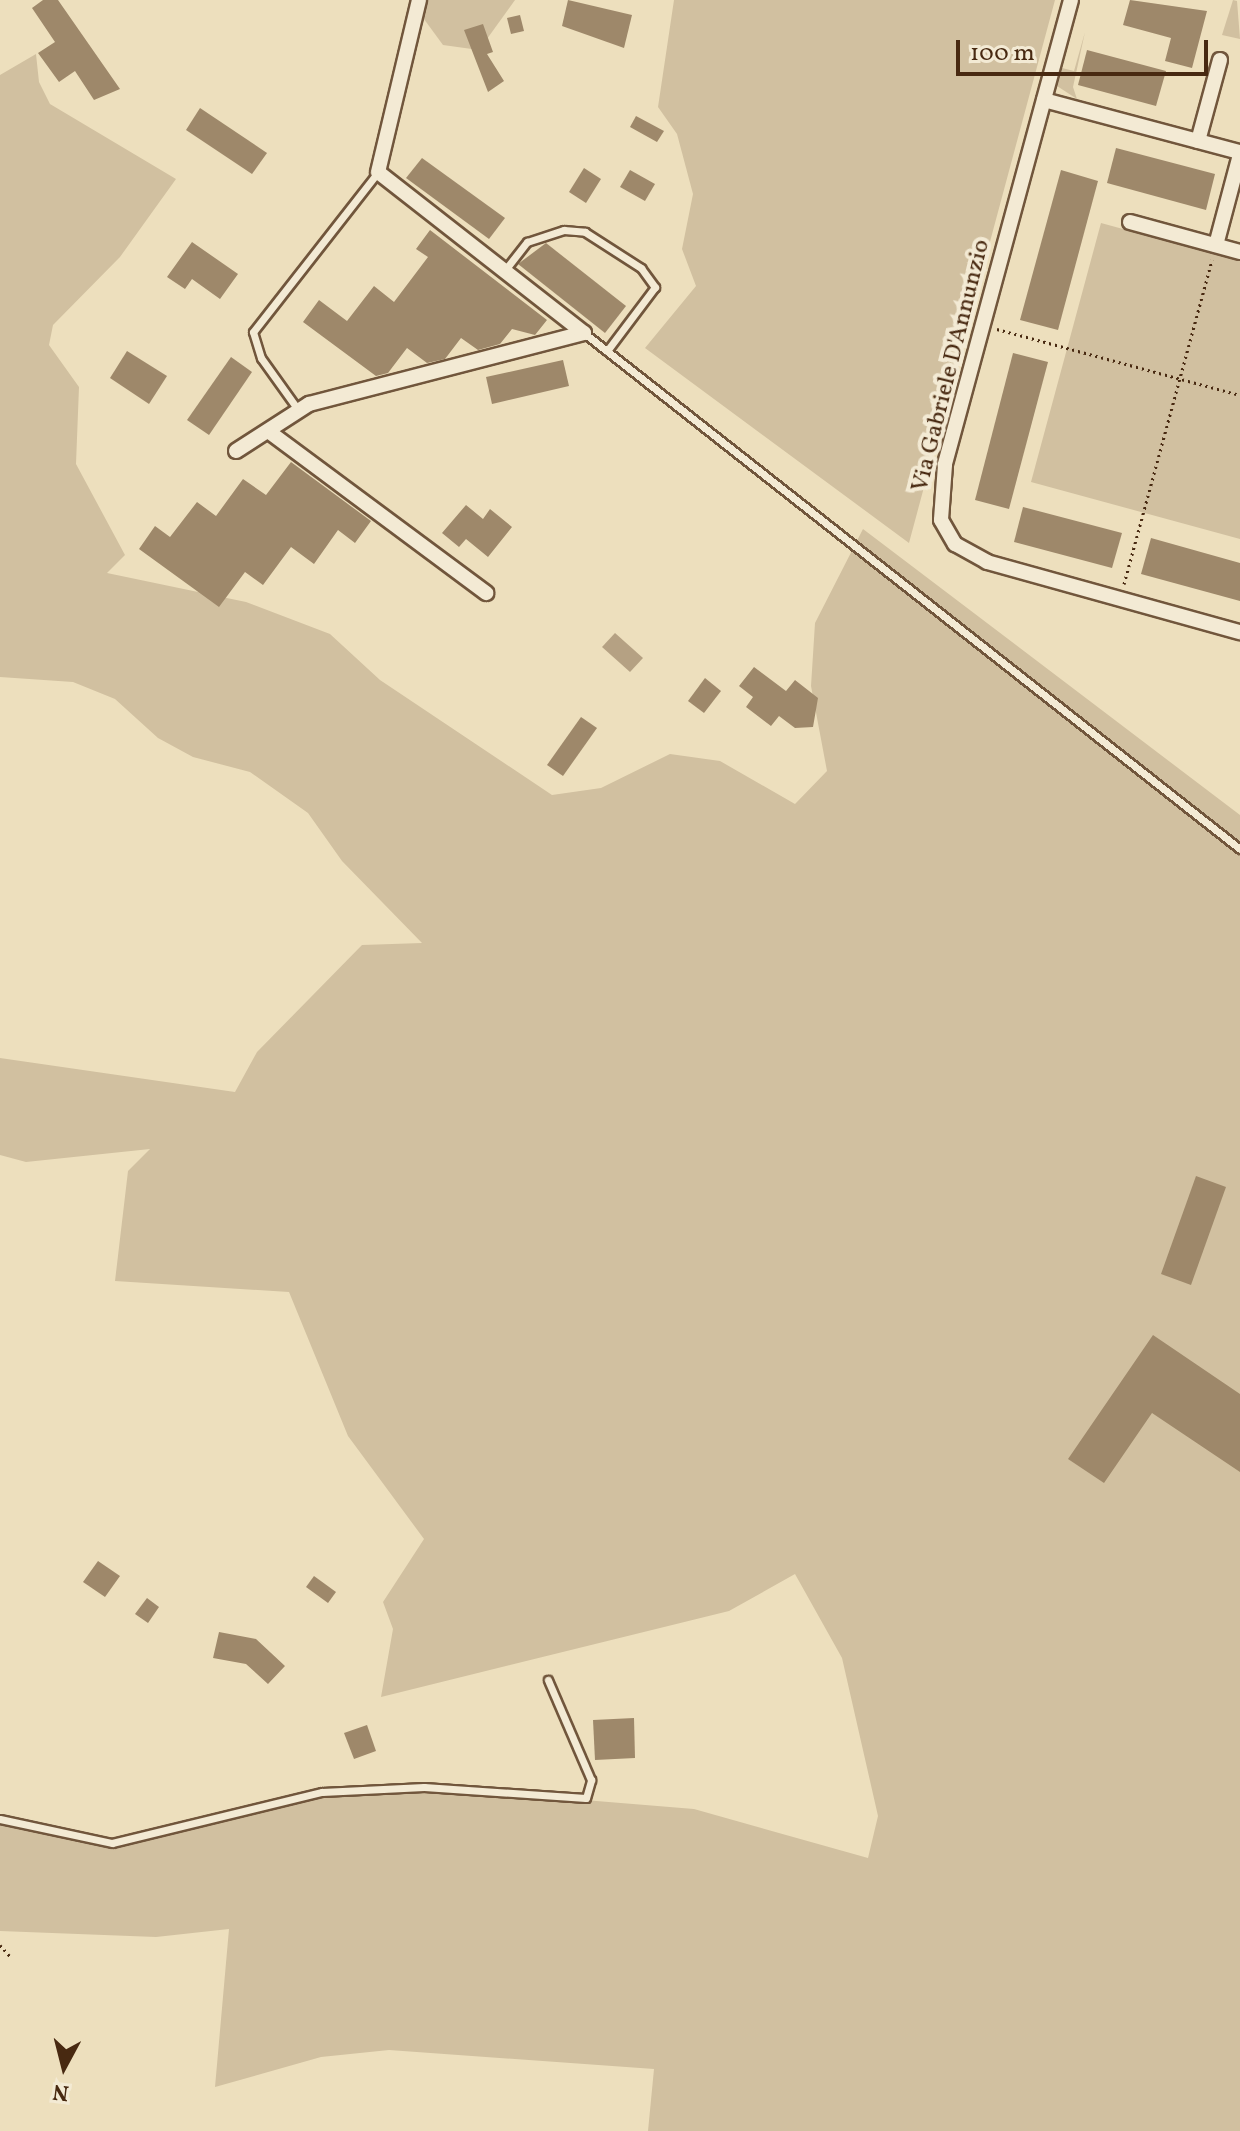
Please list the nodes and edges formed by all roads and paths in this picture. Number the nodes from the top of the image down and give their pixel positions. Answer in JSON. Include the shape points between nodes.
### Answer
{"nodes":[{"id":1,"x":419,"y":0,"type":"edge"},
{"id":2,"x":1071,"y":0,"type":"edge"},
{"id":3,"x":1220,"y":60,"type":"dead end"},
{"id":4,"x":1044,"y":100,"type":"junction"},
{"id":5,"x":1198,"y":141,"type":"junction"},
{"id":6,"x":1240,"y":154,"type":"edge"},
{"id":7,"x":378,"y":172,"type":"junction"},
{"id":8,"x":1130,"y":222,"type":"dead end"},
{"id":9,"x":1216,"y":245,"type":"junction"},
{"id":10,"x":1240,"y":252,"type":"edge"},
{"id":11,"x":505,"y":270,"type":"junction"},
{"id":12,"x":983,"y":325,"type":"junction"},
{"id":13,"x":584,"y":333,"type":"junction"},
{"id":14,"x":607,"y":351,"type":"junction"},
{"id":15,"x":1179,"y":378,"type":"junction"},
{"id":16,"x":1240,"y":395,"type":"edge"},
{"id":17,"x":299,"y":411,"type":"junction"},
{"id":18,"x":268,"y":431,"type":"junction"},
{"id":19,"x":236,"y":451,"type":"dead end"},
{"id":20,"x":486,"y":593,"type":"dead end"},
{"id":21,"x":1120,"y":600,"type":"junction"},
{"id":22,"x":1240,"y":632,"type":"edge"},
{"id":23,"x":1240,"y":849,"type":"edge"},
{"id":24,"x":548,"y":1680,"type":"dead end"},
{"id":25,"x":0,"y":1819,"type":"edge"},
{"id":26,"x":0,"y":1945,"type":"edge"},
{"id":27,"x":10,"y":1956,"type":"dead end"}],
"edges":[{"from":1,"to":7,"type":"street"},
{"from":2,"to":4,"type":"street","name":"Via Gabriele D'Annunzio"},
{"from":3,"to":5,"type":"street"},
{"from":4,"to":5,"type":"street"},
{"from":4,"to":12,"type":"street","name":"Via Gabriele D'Annunzio"},
{"from":5,"to":6,"type":"street"},
{"from":6,"to":9,"type":"street"},
{"from":7,"to":11,"type":"street"},
{"from":7,"to":17,"type":"lane","via":[[253,332]]},
{"from":8,"to":9,"type":"street"},
{"from":9,"to":10,"type":"street"},
{"from":9,"to":15,"type":"path"},
{"from":11,"to":13,"type":"street"},
{"from":11,"to":14,"type":"lane","via":[[527,242],[564,230],[585,232],[641,268],[655,287]]},
{"from":12,"to":15,"type":"path"},
{"from":12,"to":21,"type":"street","name":"Via Gabriele D'Annunzio","via":[[942,481],[946,532],[987,562]]},
{"from":13,"to":14,"type":"lane"},
{"from":13,"to":17,"type":"street"},
{"from":14,"to":23,"type":"lane"},
{"from":15,"to":16,"type":"path"},
{"from":15,"to":21,"type":"path"},
{"from":17,"to":18,"type":"street"},
{"from":18,"to":19,"type":"street"},
{"from":18,"to":20,"type":"street"},
{"from":21,"to":22,"type":"street","name":"Via Gabriele D'Annunzio"},
{"from":24,"to":25,"type":"lane","via":[[591,1780],[586,1798],[424,1787],[322,1792],[112,1843]]},
{"from":26,"to":27,"type":"path"}]}
